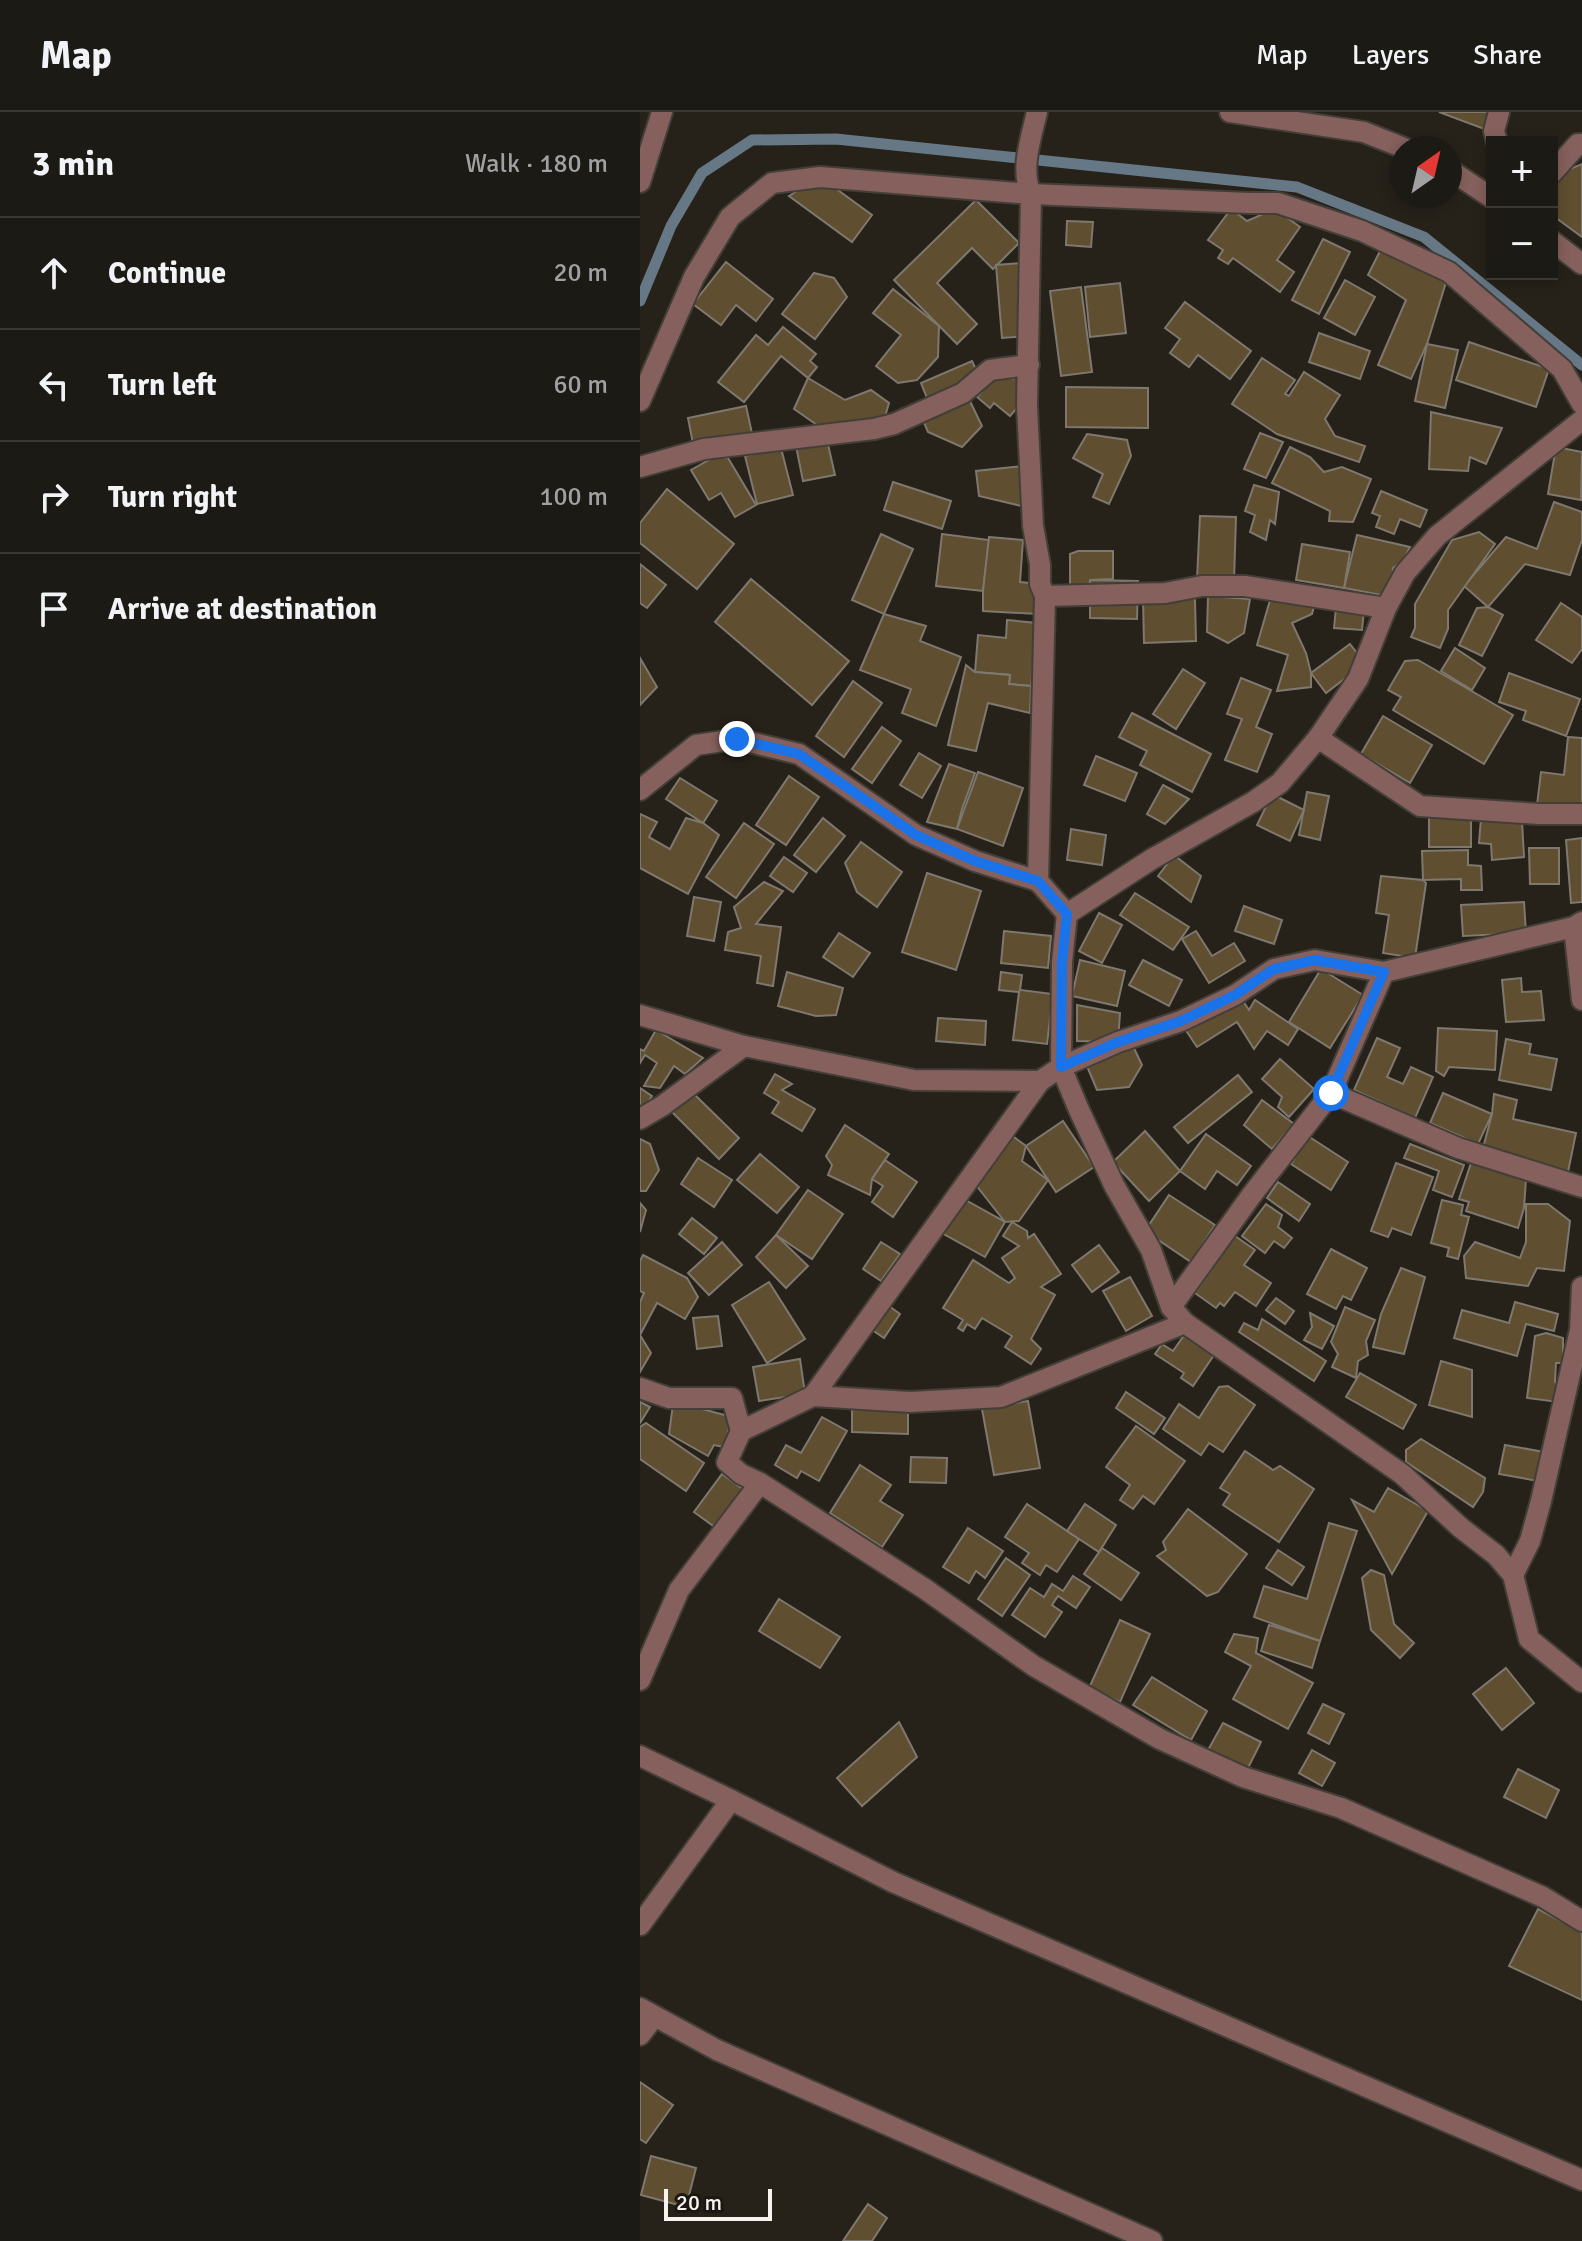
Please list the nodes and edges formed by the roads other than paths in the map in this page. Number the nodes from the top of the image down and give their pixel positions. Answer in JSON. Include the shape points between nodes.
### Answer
{"nodes":[{"id":1,"x":662,"y":112,"type":"edge"},
{"id":2,"x":1037,"y":112,"type":"edge"},
{"id":3,"x":1230,"y":112,"type":"edge"},
{"id":4,"x":1499,"y":112,"type":"edge"},
{"id":5,"x":1495,"y":136,"type":"edge"},
{"id":6,"x":1390,"y":142,"type":"edge"},
{"id":7,"x":1582,"y":144,"type":"edge"},
{"id":8,"x":1558,"y":166,"type":"edge"},
{"id":9,"x":1462,"y":178,"type":"edge"},
{"id":10,"x":640,"y":182,"type":"edge"},
{"id":11,"x":1029,"y":188,"type":"junction"},
{"id":12,"x":1486,"y":194,"type":"edge"},
{"id":13,"x":1558,"y":246,"type":"edge"},
{"id":14,"x":1582,"y":264,"type":"edge"},
{"id":15,"x":1029,"y":365,"type":"junction"},
{"id":16,"x":640,"y":401,"type":"edge"},
{"id":17,"x":1582,"y":404,"type":"edge"},
{"id":18,"x":1582,"y":420,"type":"edge"},
{"id":19,"x":640,"y":467,"type":"edge"},
{"id":20,"x":1045,"y":596,"type":"junction"},
{"id":21,"x":1386,"y":608,"type":"junction"},
{"id":22,"x":1318,"y":738,"type":"junction"},
{"id":23,"x":640,"y":790,"type":"edge"},
{"id":24,"x":1582,"y":814,"type":"edge"},
{"id":25,"x":1038,"y":881,"type":"junction"},
{"id":26,"x":1067,"y":914,"type":"junction"},
{"id":27,"x":1578,"y":925,"type":"edge"},
{"id":28,"x":1384,"y":972,"type":"junction"},
{"id":29,"x":1581,"y":990,"type":"edge"},
{"id":30,"x":640,"y":1015,"type":"edge"},
{"id":31,"x":744,"y":1046,"type":"junction"},
{"id":32,"x":1061,"y":1067,"type":"junction"},
{"id":33,"x":1040,"y":1081,"type":"junction"},
{"id":34,"x":1331,"y":1093,"type":"junction"},
{"id":35,"x":640,"y":1119,"type":"edge"},
{"id":36,"x":1582,"y":1187,"type":"edge"},
{"id":37,"x":1582,"y":1287,"type":"edge"},
{"id":38,"x":1171,"y":1307,"type":"junction"},
{"id":39,"x":1185,"y":1323,"type":"junction"},
{"id":40,"x":640,"y":1388,"type":"edge"},
{"id":41,"x":813,"y":1396,"type":"junction"},
{"id":42,"x":741,"y":1431,"type":"junction"},
{"id":43,"x":760,"y":1483,"type":"junction"},
{"id":44,"x":1513,"y":1575,"type":"junction"},
{"id":45,"x":640,"y":1680,"type":"edge"},
{"id":46,"x":1582,"y":1682,"type":"edge"},
{"id":47,"x":640,"y":1756,"type":"edge"},
{"id":48,"x":731,"y":1800,"type":"junction"},
{"id":49,"x":1582,"y":1921,"type":"edge"},
{"id":50,"x":640,"y":1925,"type":"edge"},
{"id":51,"x":647,"y":2012,"type":"edge"},
{"id":52,"x":640,"y":2035,"type":"edge"},
{"id":53,"x":1582,"y":2180,"type":"edge"},
{"id":54,"x":1152,"y":2241,"type":"edge"}],
"edges":[{"from":1,"to":10,"type":"street"},
{"from":2,"to":11,"type":"street","via":[[1029,146]]},
{"from":3,"to":6,"type":"street","via":[[1364,132]]},
{"from":4,"to":5,"type":"street"},
{"from":7,"to":8,"type":"street"},
{"from":9,"to":12,"type":"street"},
{"from":11,"to":15,"type":"street"},
{"from":11,"to":16,"type":"street","via":[[820,177],[772,183],[730,217],[694,277]]},
{"from":11,"to":17,"type":"street","via":[[1278,203],[1362,231],[1449,272],[1562,369]]},
{"from":13,"to":14,"type":"street"},
{"from":15,"to":19,"type":"street","via":[[990,370],[963,393],[894,424],[704,449]]},
{"from":15,"to":20,"type":"street","via":[[1033,526]]},
{"from":18,"to":21,"type":"street","via":[[1437,536],[1405,573]]},
{"from":20,"to":21,"type":"street","via":[[1245,586]]},
{"from":20,"to":25,"type":"street"},
{"from":21,"to":22,"type":"street","via":[[1358,679]]},
{"from":22,"to":24,"type":"street","via":[[1420,806]]},
{"from":22,"to":26,"type":"street","via":[[1271,790]]},
{"from":23,"to":25,"type":"street","via":[[696,745],[737,739],[799,754],[916,835]]},
{"from":25,"to":26,"type":"street"},
{"from":26,"to":32,"type":"street"},
{"from":27,"to":28,"type":"street"},
{"from":27,"to":29,"type":"street"},
{"from":28,"to":32,"type":"street","via":[[1315,960],[1274,969],[1181,1021]]},
{"from":28,"to":34,"type":"street"},
{"from":30,"to":31,"type":"street"},
{"from":31,"to":33,"type":"street","via":[[914,1080]]},
{"from":31,"to":35,"type":"street"},
{"from":32,"to":33,"type":"street"},
{"from":32,"to":38,"type":"street","via":[[1114,1185],[1151,1250]]},
{"from":33,"to":41,"type":"street"},
{"from":34,"to":36,"type":"street","via":[[1458,1148]]},
{"from":34,"to":38,"type":"street"},
{"from":37,"to":44,"type":"street","via":[[1580,1330],[1541,1501]]},
{"from":38,"to":39,"type":"street"},
{"from":39,"to":41,"type":"street","via":[[1001,1397],[910,1402]]},
{"from":39,"to":44,"type":"street","via":[[1402,1474]]},
{"from":40,"to":42,"type":"street","via":[[669,1398],[732,1398]]},
{"from":41,"to":42,"type":"street"},
{"from":42,"to":43,"type":"street","via":[[727,1462]]},
{"from":43,"to":45,"type":"street","via":[[679,1590]]},
{"from":43,"to":49,"type":"street","via":[[1034,1666],[1160,1739],[1243,1777],[1355,1814],[1543,1897]]},
{"from":44,"to":46,"type":"street","via":[[1529,1639]]},
{"from":47,"to":48,"type":"street"},
{"from":48,"to":50,"type":"street"},
{"from":48,"to":53,"type":"street","via":[[893,1882]]},
{"from":51,"to":52,"type":"street"},
{"from":51,"to":54,"type":"street","via":[[717,2050]]}]}
